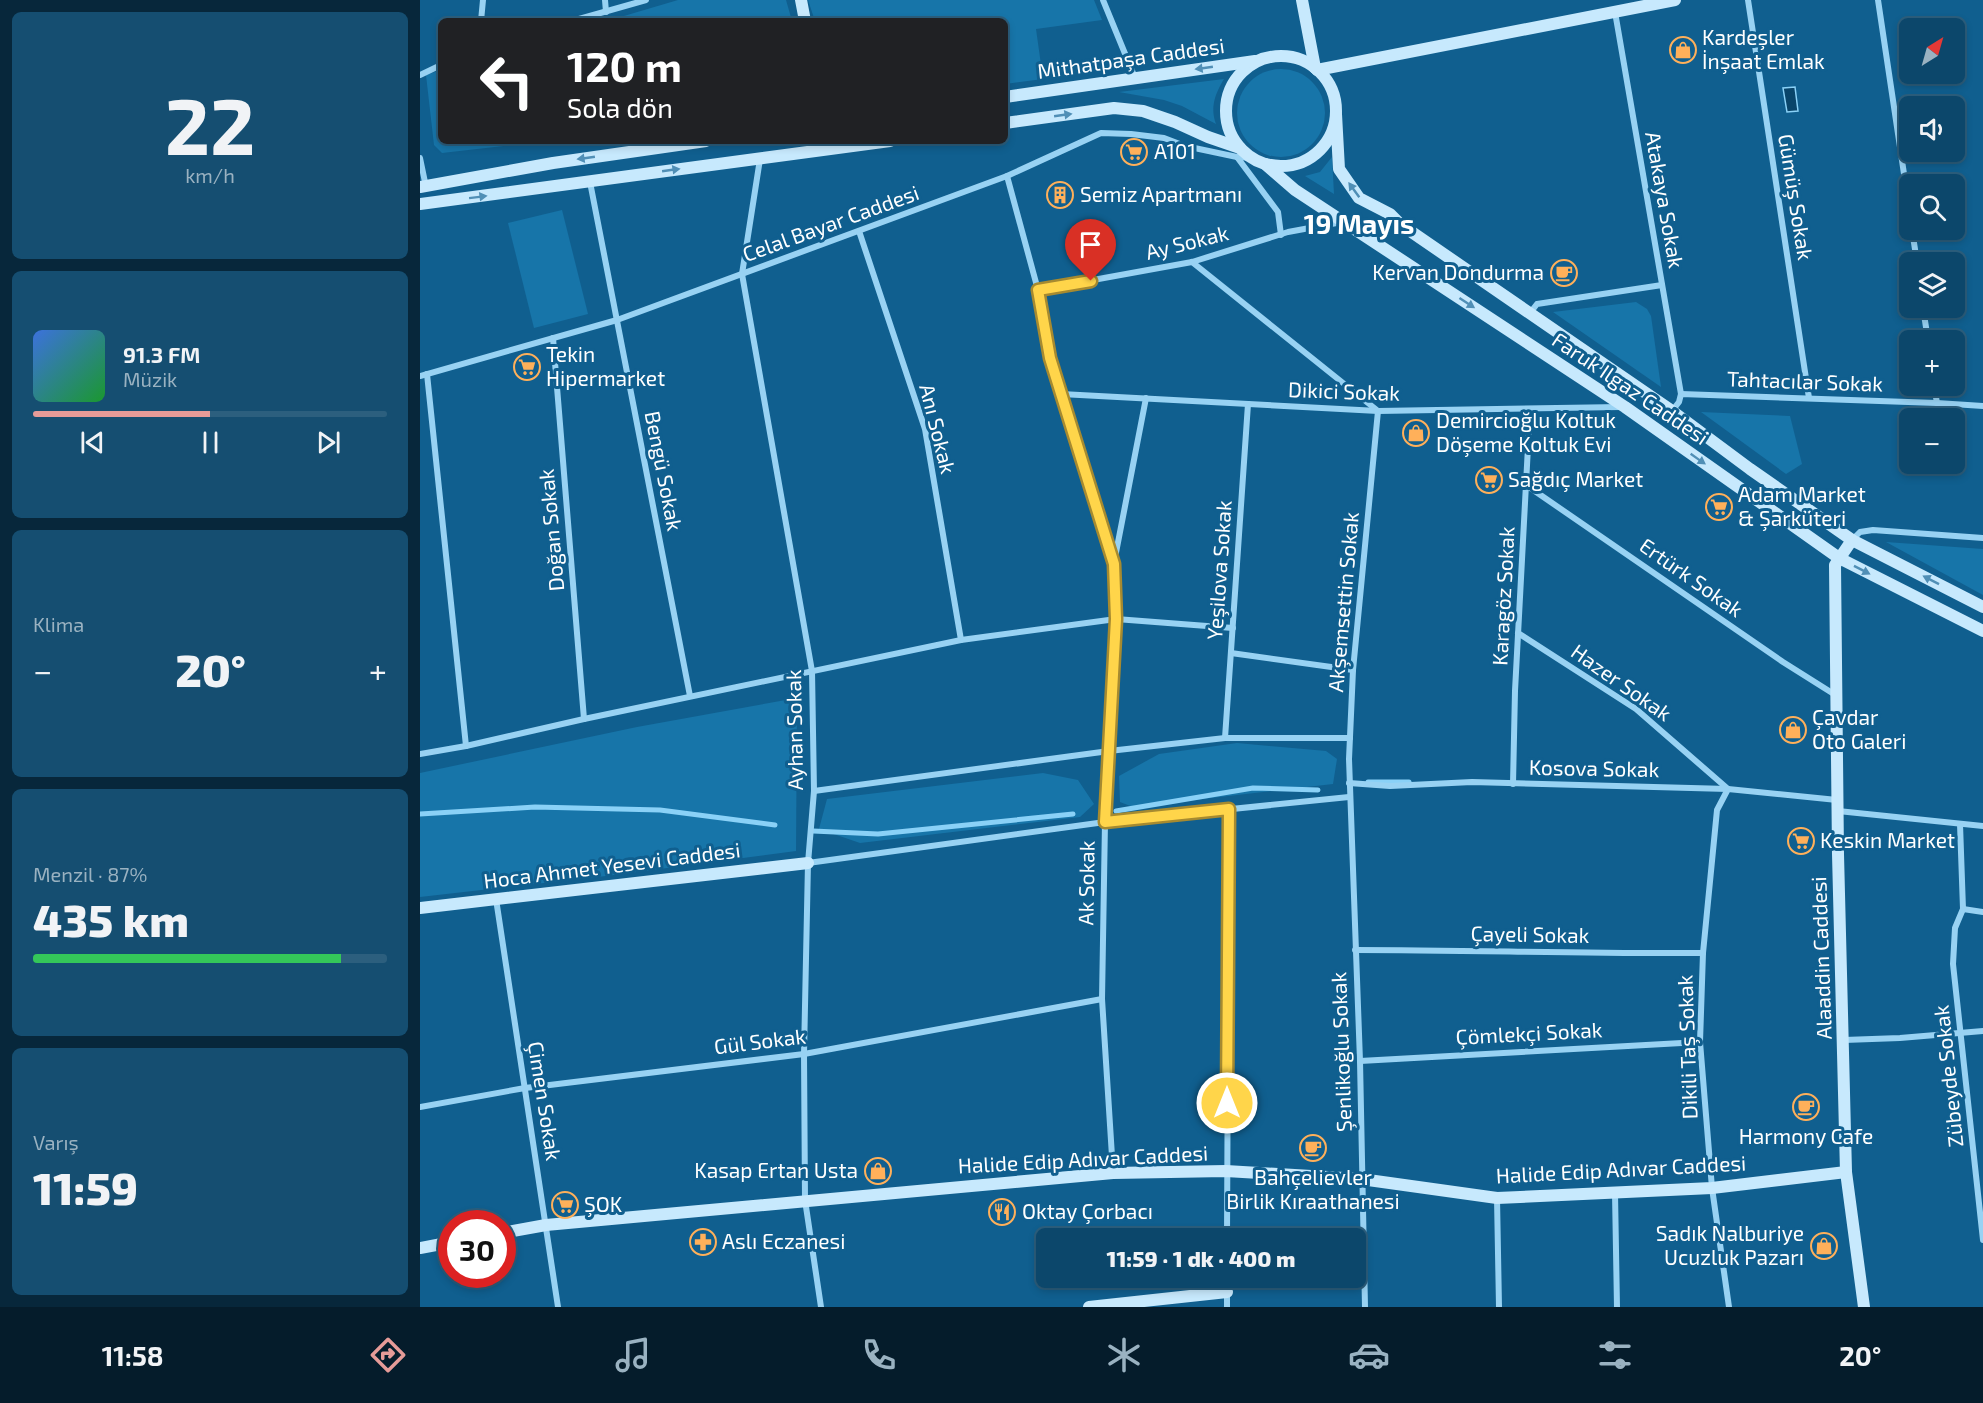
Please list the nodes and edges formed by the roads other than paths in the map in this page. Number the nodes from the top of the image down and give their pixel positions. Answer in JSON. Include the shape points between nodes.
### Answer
{"nodes":[{"id":1,"x":483,"y":0,"type":"edge"},
{"id":2,"x":605,"y":0,"type":"edge"},
{"id":3,"x":646,"y":0,"type":"edge"},
{"id":4,"x":801,"y":0,"type":"edge"},
{"id":5,"x":1103,"y":0,"type":"edge"},
{"id":6,"x":1302,"y":0,"type":"edge"},
{"id":7,"x":1675,"y":0,"type":"edge"},
{"id":8,"x":1748,"y":0,"type":"edge"},
{"id":9,"x":1878,"y":0,"type":"edge"},
{"id":10,"x":1615,"y":11,"type":"junction"},
{"id":11,"x":606,"y":12,"type":"junction"},
{"id":12,"x":482,"y":18,"type":"edge"},
{"id":13,"x":583,"y":18,"type":"edge"},
{"id":14,"x":804,"y":18,"type":"edge"},
{"id":15,"x":1262,"y":60,"type":"junction"},
{"id":16,"x":438,"y":66,"type":"edge"},
{"id":17,"x":1316,"y":69,"type":"junction"},
{"id":18,"x":420,"y":75,"type":"edge"},
{"id":19,"x":1135,"y":78,"type":"junction"},
{"id":20,"x":1008,"y":97,"type":"edge"},
{"id":21,"x":1336,"y":114,"type":"junction"},
{"id":22,"x":1008,"y":123,"type":"edge"},
{"id":23,"x":685,"y":144,"type":"edge"},
{"id":24,"x":867,"y":144,"type":"edge"},
{"id":25,"x":1239,"y":153,"type":"junction"},
{"id":26,"x":420,"y":158,"type":"edge"},
{"id":27,"x":761,"y":158,"type":"junction"},
{"id":28,"x":1265,"y":164,"type":"junction"},
{"id":29,"x":1904,"y":174,"type":"edge"},
{"id":30,"x":1007,"y":176,"type":"junction"},
{"id":31,"x":590,"y":182,"type":"junction"},
{"id":32,"x":423,"y":187,"type":"edge"},
{"id":33,"x":420,"y":204,"type":"edge"},
{"id":34,"x":1342,"y":222,"type":"junction"},
{"id":35,"x":859,"y":231,"type":"junction"},
{"id":36,"x":1281,"y":235,"type":"junction"},
{"id":37,"x":1192,"y":262,"type":"junction"},
{"id":38,"x":742,"y":274,"type":"junction"},
{"id":39,"x":1662,"y":285,"type":"junction"},
{"id":40,"x":1038,"y":290,"type":"junction"},
{"id":41,"x":1530,"y":314,"type":"junction"},
{"id":42,"x":617,"y":320,"type":"junction"},
{"id":43,"x":553,"y":338,"type":"junction"},
{"id":44,"x":423,"y":375,"type":"edge"},
{"id":45,"x":1681,"y":393,"type":"junction"},
{"id":46,"x":1061,"y":394,"type":"junction"},
{"id":47,"x":1936,"y":396,"type":"edge"},
{"id":48,"x":1146,"y":398,"type":"junction"},
{"id":49,"x":1809,"y":398,"type":"junction"},
{"id":50,"x":1937,"y":403,"type":"junction"},
{"id":51,"x":1248,"y":404,"type":"junction"},
{"id":52,"x":1983,"y":406,"type":"edge"},
{"id":53,"x":1625,"y":407,"type":"junction"},
{"id":54,"x":1530,"y":409,"type":"junction"},
{"id":55,"x":1378,"y":411,"type":"junction"},
{"id":56,"x":1672,"y":411,"type":"junction"},
{"id":57,"x":1526,"y":485,"type":"junction"},
{"id":58,"x":1983,"y":538,"type":"edge"},
{"id":59,"x":1852,"y":540,"type":"junction"},
{"id":60,"x":1839,"y":558,"type":"junction"},
{"id":61,"x":1114,"y":564,"type":"junction"},
{"id":62,"x":1983,"y":607,"type":"edge"},
{"id":63,"x":1116,"y":619,"type":"junction"},
{"id":64,"x":1233,"y":628,"type":"junction"},
{"id":65,"x":1983,"y":631,"type":"edge"},
{"id":66,"x":1518,"y":633,"type":"junction"},
{"id":67,"x":961,"y":640,"type":"junction"},
{"id":68,"x":1231,"y":653,"type":"junction"},
{"id":69,"x":812,"y":670,"type":"junction"},
{"id":70,"x":1353,"y":670,"type":"junction"},
{"id":71,"x":690,"y":696,"type":"junction"},
{"id":72,"x":1838,"y":696,"type":"junction"},
{"id":73,"x":584,"y":718,"type":"junction"},
{"id":74,"x":1225,"y":738,"type":"junction"},
{"id":75,"x":1350,"y":738,"type":"junction"},
{"id":76,"x":466,"y":746,"type":"junction"},
{"id":77,"x":1109,"y":751,"type":"junction"},
{"id":78,"x":420,"y":754,"type":"edge"},
{"id":79,"x":1349,"y":783,"type":"junction"},
{"id":80,"x":1513,"y":784,"type":"junction"},
{"id":81,"x":1728,"y":789,"type":"junction"},
{"id":82,"x":814,"y":791,"type":"junction"},
{"id":83,"x":1349,"y":797,"type":"junction"},
{"id":84,"x":1838,"y":805,"type":"junction"},
{"id":85,"x":1229,"y":809,"type":"junction"},
{"id":86,"x":1105,"y":822,"type":"junction"},
{"id":87,"x":1960,"y":824,"type":"junction"},
{"id":88,"x":1983,"y":826,"type":"edge"},
{"id":89,"x":807,"y":863,"type":"junction"},
{"id":90,"x":496,"y":899,"type":"junction"},
{"id":91,"x":420,"y":908,"type":"edge"},
{"id":92,"x":1963,"y":909,"type":"junction"},
{"id":93,"x":1983,"y":912,"type":"edge"},
{"id":94,"x":1355,"y":950,"type":"junction"},
{"id":95,"x":1703,"y":953,"type":"junction"},
{"id":96,"x":1102,"y":999,"type":"junction"},
{"id":97,"x":1983,"y":1031,"type":"edge"},
{"id":98,"x":1961,"y":1033,"type":"junction"},
{"id":99,"x":1844,"y":1040,"type":"junction"},
{"id":100,"x":1700,"y":1042,"type":"junction"},
{"id":101,"x":804,"y":1054,"type":"junction"},
{"id":102,"x":1360,"y":1061,"type":"junction"},
{"id":103,"x":525,"y":1088,"type":"junction"},
{"id":104,"x":420,"y":1107,"type":"edge"},
{"id":105,"x":1226,"y":1171,"type":"junction"},
{"id":106,"x":1846,"y":1172,"type":"junction"},
{"id":107,"x":1113,"y":1173,"type":"junction"},
{"id":108,"x":1361,"y":1179,"type":"junction"},
{"id":109,"x":1712,"y":1188,"type":"junction"},
{"id":110,"x":1614,"y":1192,"type":"junction"},
{"id":111,"x":1497,"y":1198,"type":"junction"},
{"id":112,"x":805,"y":1200,"type":"junction"},
{"id":113,"x":546,"y":1225,"type":"junction"},
{"id":114,"x":1227,"y":1228,"type":"edge"},
{"id":115,"x":516,"y":1230,"type":"edge"},
{"id":116,"x":1983,"y":1240,"type":"edge"},
{"id":117,"x":438,"y":1245,"type":"edge"},
{"id":118,"x":420,"y":1248,"type":"edge"},
{"id":119,"x":1227,"y":1288,"type":"edge"},
{"id":120,"x":1227,"y":1292,"type":"junction"},
{"id":121,"x":558,"y":1307,"type":"edge"},
{"id":122,"x":821,"y":1307,"type":"edge"},
{"id":123,"x":1089,"y":1307,"type":"edge"},
{"id":124,"x":1227,"y":1307,"type":"edge"},
{"id":125,"x":1365,"y":1307,"type":"edge"},
{"id":126,"x":1499,"y":1307,"type":"edge"},
{"id":127,"x":1617,"y":1307,"type":"edge"},
{"id":128,"x":1729,"y":1307,"type":"edge"},
{"id":129,"x":1864,"y":1307,"type":"edge"}],
"edges":[{"from":1,"to":12,"type":"street"},
{"from":2,"to":11,"type":"street"},
{"from":3,"to":11,"type":"street"},
{"from":4,"to":14,"type":"street"},
{"from":5,"to":19,"type":"street"},
{"from":6,"to":17,"type":"street"},
{"from":7,"to":10,"type":"street"},
{"from":8,"to":49,"type":"street","name":"Gümüş Sokak"},
{"from":9,"to":29,"type":"street"},
{"from":10,"to":17,"type":"street"},
{"from":10,"to":39,"type":"street","name":"Atakaya Sokak"},
{"from":11,"to":13,"type":"street"},
{"from":15,"to":17,"type":"street","via":[[1280,56],[1299,59]]},
{"from":15,"to":19,"type":"street","name":"Mithatpaşa Caddesi","one_way":true},
{"from":15,"to":25,"type":"street","via":[[1240,75],[1228,98],[1226,116]]},
{"from":16,"to":18,"type":"street"},
{"from":17,"to":21,"type":"street","via":[[1328,82]]},
{"from":19,"to":20,"type":"street","name":"Mithatpaşa Caddesi"},
{"from":21,"to":28,"type":"street","via":[[1325,145],[1313,156],[1298,164]]},
{"from":41,"to":21,"type":"street","name":"Faruk Ilgaz Caddesi","one_way":true,"via":[[1389,214],[1359,198],[1339,169]]},
{"from":22,"to":25,"type":"street","one_way":true,"via":[[1114,108],[1143,111]]},
{"from":23,"to":32,"type":"street","one_way":true},
{"from":24,"to":27,"type":"street"},
{"from":25,"to":28,"type":"street"},
{"from":25,"to":30,"type":"street","name":"Celal Bayar Caddesi","via":[[1185,146],[1164,138],[1101,133]]},
{"from":25,"to":36,"type":"street","via":[[1278,212]]},
{"from":26,"to":32,"type":"street"},
{"from":31,"to":27,"type":"street","one_way":true},
{"from":27,"to":38,"type":"street","name":"Ayhan Sokak"},
{"from":28,"to":34,"type":"street","name":"Faruk Ilgaz Caddesi","via":[[1294,190]]},
{"from":30,"to":35,"type":"street","name":"Celal Bayar Caddesi"},
{"from":30,"to":40,"type":"street","name":"Ak Sokak"},
{"from":33,"to":31,"type":"street","one_way":true},
{"from":31,"to":42,"type":"street","name":"Bengü Sokak"},
{"from":34,"to":36,"type":"street","name":"Ay Sokak"},
{"from":34,"to":53,"type":"street","name":"Faruk Ilgaz Caddesi","one_way":true},
{"from":35,"to":38,"type":"street","name":"Celal Bayar Caddesi"},
{"from":35,"to":67,"type":"street","name":"Anı Sokak","via":[[925,429]]},
{"from":36,"to":37,"type":"street","name":"Ay Sokak"},
{"from":37,"to":40,"type":"street","name":"Ay Sokak"},
{"from":37,"to":55,"type":"street"},
{"from":38,"to":42,"type":"street","name":"Celal Bayar Caddesi"},
{"from":38,"to":69,"type":"street","name":"Ayhan Sokak"},
{"from":39,"to":41,"type":"street","via":[[1537,304]]},
{"from":39,"to":45,"type":"street","name":"Atakaya Sokak"},
{"from":40,"to":46,"type":"street","name":"Ak Sokak"},
{"from":41,"to":56,"type":"street","name":"Faruk Ilgaz Caddesi"},
{"from":42,"to":43,"type":"street","name":"Celal Bayar Caddesi"},
{"from":42,"to":71,"type":"street","name":"Bengü Sokak"},
{"from":43,"to":44,"type":"street","name":"Celal Bayar Caddesi"},
{"from":43,"to":73,"type":"street","name":"Doğan Sokak"},
{"from":44,"to":76,"type":"street"},
{"from":45,"to":49,"type":"street","name":"Tahtacılar Sokak"},
{"from":45,"to":56,"type":"street"},
{"from":46,"to":48,"type":"street","name":"Dikici Sokak"},
{"from":46,"to":61,"type":"street","name":"Ak Sokak"},
{"from":47,"to":50,"type":"street"},
{"from":48,"to":51,"type":"street","name":"Dikici Sokak"},
{"from":48,"to":61,"type":"street"},
{"from":49,"to":50,"type":"street","name":"Tahtacılar Sokak"},
{"from":50,"to":52,"type":"street","name":"Tahtacılar Sokak"},
{"from":51,"to":55,"type":"street","name":"Dikici Sokak"},
{"from":51,"to":64,"type":"street","name":"Yeşilova Sokak"},
{"from":53,"to":54,"type":"street","name":"Dikici Sokak"},
{"from":53,"to":60,"type":"street","name":"Faruk Ilgaz Caddesi","one_way":true},
{"from":54,"to":55,"type":"street","name":"Dikici Sokak"},
{"from":54,"to":57,"type":"street","name":"Karagöz Sokak"},
{"from":55,"to":70,"type":"street","name":"Akşemsettin Sokak"},
{"from":56,"to":59,"type":"street","name":"Faruk Ilgaz Caddesi"},
{"from":57,"to":66,"type":"street","name":"Karagöz Sokak"},
{"from":57,"to":72,"type":"street","name":"Ertürk Sokak"},
{"from":58,"to":59,"type":"street","via":[[1873,530],[1860,532]]},
{"from":59,"to":60,"type":"street","name":"Alaaddin Caddesi"},
{"from":62,"to":59,"type":"street","name":"Faruk Ilgaz Caddesi","one_way":true},
{"from":60,"to":65,"type":"street","name":"Faruk Ilgaz Caddesi","one_way":true},
{"from":60,"to":72,"type":"street","name":"Alaaddin Caddesi","via":[[1835,565]]},
{"from":61,"to":63,"type":"street","name":"Ak Sokak"},
{"from":63,"to":64,"type":"street"},
{"from":63,"to":67,"type":"street"},
{"from":63,"to":77,"type":"street","name":"Ak Sokak"},
{"from":64,"to":68,"type":"street","name":"Yeşilova Sokak"},
{"from":66,"to":80,"type":"street","name":"Karagöz Sokak"},
{"from":66,"to":81,"type":"street","name":"Hazer Sokak","via":[[1636,709]]},
{"from":67,"to":69,"type":"street"},
{"from":68,"to":70,"type":"street"},
{"from":68,"to":74,"type":"street","name":"Yeşilova Sokak"},
{"from":69,"to":71,"type":"street"},
{"from":69,"to":82,"type":"street","name":"Ayhan Sokak"},
{"from":70,"to":75,"type":"street","name":"Akşemsettin Sokak"},
{"from":71,"to":73,"type":"street"},
{"from":72,"to":84,"type":"street","name":"Alaaddin Caddesi"},
{"from":73,"to":76,"type":"street"},
{"from":74,"to":75,"type":"street"},
{"from":74,"to":77,"type":"street"},
{"from":75,"to":79,"type":"street","name":"Akşemsettin Sokak"},
{"from":76,"to":78,"type":"street"},
{"from":77,"to":82,"type":"street"},
{"from":77,"to":86,"type":"street","name":"Ak Sokak"},
{"from":79,"to":80,"type":"street","name":"Kosova Sokak"},
{"from":79,"to":83,"type":"street","name":"Akşemsettin Sokak"},
{"from":80,"to":81,"type":"street","name":"Kosova Sokak"},
{"from":81,"to":84,"type":"street","name":"Kosova Sokak"},
{"from":81,"to":95,"type":"street","name":"Dikili Taş Sokak","via":[[1718,810]]},
{"from":82,"to":89,"type":"street","name":"Ayhan Sokak"},
{"from":83,"to":85,"type":"street"},
{"from":83,"to":94,"type":"street","name":"Şenlikoğlu Sokak"},
{"from":84,"to":87,"type":"street","name":"Kosova Sokak"},
{"from":84,"to":99,"type":"street","name":"Alaaddin Caddesi"},
{"from":85,"to":86,"type":"street"},
{"from":85,"to":105,"type":"street"},
{"from":86,"to":89,"type":"street"},
{"from":86,"to":96,"type":"street","name":"Ak Sokak"},
{"from":87,"to":88,"type":"street","name":"Kosova Sokak"},
{"from":87,"to":92,"type":"street","name":"Zübeyde Sokak"},
{"from":89,"to":90,"type":"street","name":"Hoca Ahmet Yesevi Caddesi"},
{"from":89,"to":101,"type":"street","name":"Ayhan Sokak"},
{"from":90,"to":91,"type":"street","name":"Hoca Ahmet Yesevi Caddesi"},
{"from":90,"to":103,"type":"street","name":"Çimen Sokak"},
{"from":92,"to":93,"type":"street"},
{"from":92,"to":98,"type":"street","name":"Zübeyde Sokak","via":[[1954,928],[1953,964]]},
{"from":94,"to":95,"type":"street","name":"Çayeli Sokak"},
{"from":94,"to":102,"type":"street","name":"Şenlikoğlu Sokak"},
{"from":95,"to":100,"type":"street","name":"Dikili Taş Sokak"},
{"from":96,"to":101,"type":"street","name":"Gül Sokak"},
{"from":96,"to":107,"type":"street","name":"Ak Sokak"},
{"from":97,"to":98,"type":"street"},
{"from":98,"to":99,"type":"street"},
{"from":98,"to":116,"type":"street","name":"Zübeyde Sokak"},
{"from":99,"to":106,"type":"street","name":"Alaaddin Caddesi"},
{"from":100,"to":102,"type":"street","name":"Çömlekçi Sokak"},
{"from":100,"to":109,"type":"street","name":"Dikili Taş Sokak"},
{"from":101,"to":103,"type":"street","name":"Gül Sokak"},
{"from":101,"to":112,"type":"street","name":"Ayhan Sokak"},
{"from":102,"to":108,"type":"street","name":"Şenlikoğlu Sokak"},
{"from":103,"to":104,"type":"street","name":"Gül Sokak"},
{"from":103,"to":113,"type":"street","name":"Çimen Sokak"},
{"from":105,"to":107,"type":"street","name":"Halide Edip Adıvar Caddesi"},
{"from":105,"to":108,"type":"street","name":"Halide Edip Adıvar Caddesi"},
{"from":105,"to":114,"type":"street"},
{"from":106,"to":109,"type":"street","name":"Halide Edip Adıvar Caddesi"},
{"from":106,"to":129,"type":"street","name":"Alaaddin Caddesi"},
{"from":107,"to":112,"type":"street","name":"Halide Edip Adıvar Caddesi"},
{"from":108,"to":111,"type":"street","name":"Halide Edip Adıvar Caddesi"},
{"from":108,"to":125,"type":"street","name":"Şenlikoğlu Sokak"},
{"from":109,"to":110,"type":"street","name":"Halide Edip Adıvar Caddesi"},
{"from":109,"to":128,"type":"street","name":"Dikili Taş Sokak"},
{"from":110,"to":111,"type":"street","name":"Halide Edip Adıvar Caddesi"},
{"from":110,"to":127,"type":"street"},
{"from":111,"to":126,"type":"street"},
{"from":112,"to":113,"type":"street","name":"Halide Edip Adıvar Caddesi"},
{"from":112,"to":122,"type":"street","name":"Ayhan Sokak"},
{"from":113,"to":115,"type":"street","name":"Halide Edip Adıvar Caddesi"},
{"from":113,"to":121,"type":"street","name":"Çimen Sokak"},
{"from":117,"to":118,"type":"street"},
{"from":119,"to":120,"type":"street"},
{"from":120,"to":123,"type":"street"},
{"from":120,"to":124,"type":"street"}]}
